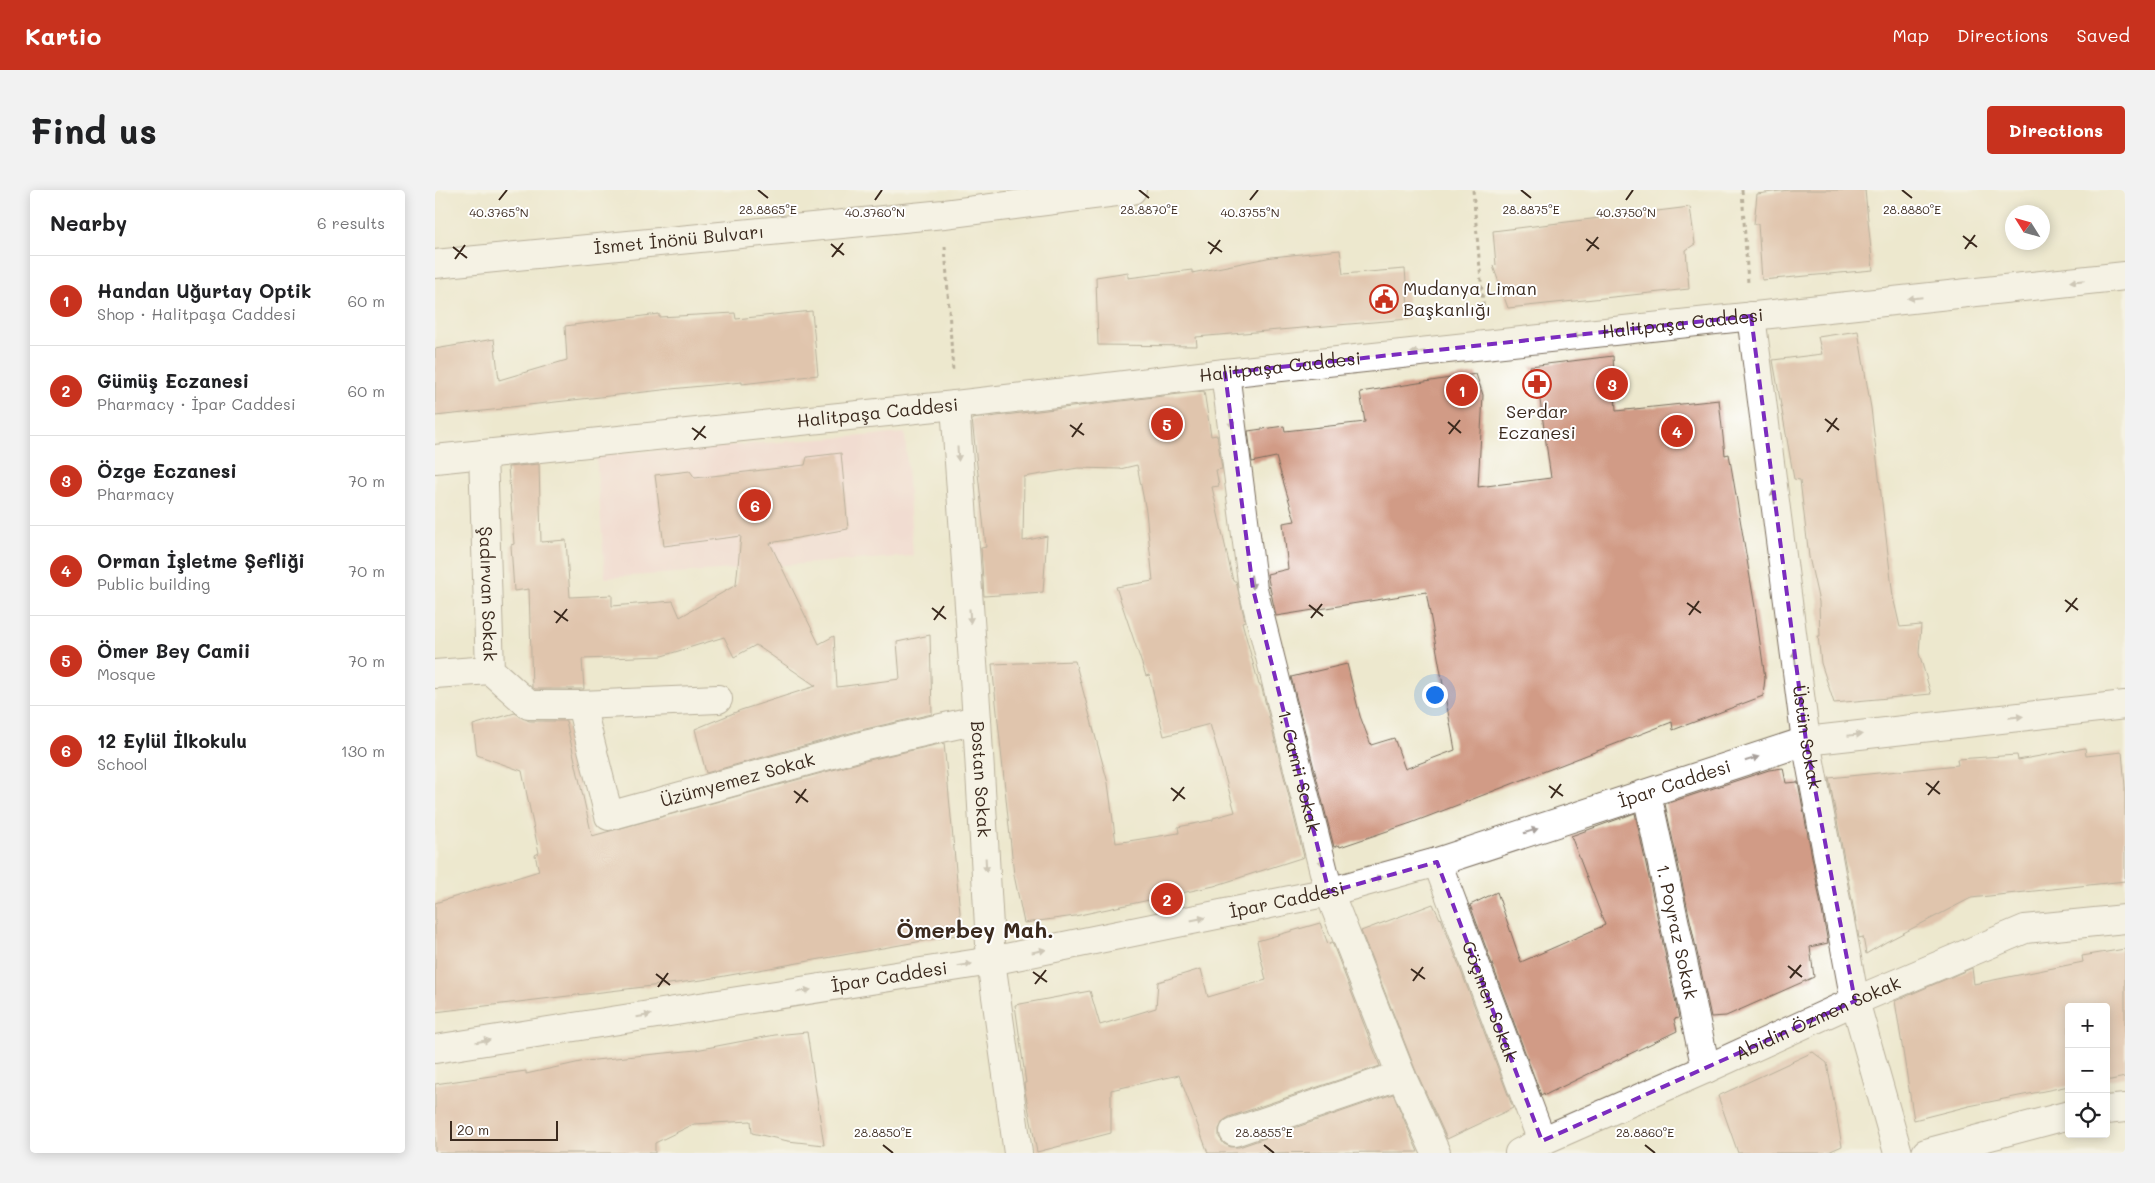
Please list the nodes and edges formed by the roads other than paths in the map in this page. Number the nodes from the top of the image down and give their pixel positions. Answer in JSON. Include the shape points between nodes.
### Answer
{"nodes":[{"id":1,"x":1132,"y":190,"type":"edge"},
{"id":2,"x":435,"y":264,"type":"edge"},
{"id":3,"x":2125,"y":276,"type":"edge"},
{"id":4,"x":1751,"y":316,"type":"junction"},
{"id":5,"x":1225,"y":372,"type":"junction"},
{"id":6,"x":955,"y":405,"type":"junction"},
{"id":7,"x":483,"y":454,"type":"junction"},
{"id":8,"x":435,"y":459,"type":"edge"},
{"id":9,"x":490,"y":670,"type":"junction"},
{"id":10,"x":435,"y":674,"type":"edge"},
{"id":11,"x":718,"y":699,"type":"dead end"},
{"id":12,"x":581,"y":705,"type":"junction"},
{"id":13,"x":2125,"y":705,"type":"edge"},
{"id":14,"x":977,"y":720,"type":"junction"},
{"id":15,"x":1806,"y":741,"type":"junction"},
{"id":16,"x":1647,"y":794,"type":"junction"},
{"id":17,"x":1437,"y":862,"type":"junction"},
{"id":18,"x":1329,"y":892,"type":"junction"},
{"id":19,"x":2125,"y":919,"type":"edge"},
{"id":20,"x":991,"y":961,"type":"junction"},
{"id":21,"x":1855,"y":1001,"type":"junction"},
{"id":22,"x":435,"y":1049,"type":"edge"},
{"id":23,"x":1706,"y":1069,"type":"junction"},
{"id":24,"x":1401,"y":1075,"type":"junction"},
{"id":25,"x":2125,"y":1108,"type":"edge"},
{"id":26,"x":2110,"y":1110,"type":"edge"},
{"id":27,"x":2065,"y":1116,"type":"edge"},
{"id":28,"x":1234,"y":1132,"type":"dead end"},
{"id":29,"x":1531,"y":1147,"type":"edge"},
{"id":30,"x":1018,"y":1153,"type":"edge"},
{"id":31,"x":1436,"y":1153,"type":"edge"},
{"id":32,"x":1897,"y":1153,"type":"edge"},
{"id":33,"x":1925,"y":1153,"type":"edge"}],
"edges":[{"from":1,"to":2,"type":"street","name":"İsmet İnönü Bulvarı","via":[[943,214]]},
{"from":3,"to":4,"type":"street","name":"Halitpaşa Caddesi","one_way":true},
{"from":4,"to":5,"type":"street","name":"Halitpaşa Caddesi","one_way":true},
{"from":15,"to":4,"type":"street","name":"Üstün Sokak","one_way":true},
{"from":5,"to":6,"type":"street","name":"Halitpaşa Caddesi"},
{"from":5,"to":18,"type":"street","name":"1. Camii Sokak","one_way":true,"via":[[1253,589]]},
{"from":6,"to":7,"type":"street","name":"Halitpaşa Caddesi"},
{"from":6,"to":14,"type":"street","name":"Bostan Sokak","one_way":true},
{"from":7,"to":8,"type":"street","name":"Halitpaşa Caddesi"},
{"from":7,"to":9,"type":"street","name":"Şadırvan Sokak"},
{"from":9,"to":10,"type":"street"},
{"from":9,"to":12,"type":"street","name":"Şadırvan Sokak","via":[[529,706]]},
{"from":11,"to":12,"type":"street","name":"Şadırvan Sokak"},
{"from":12,"to":14,"type":"street","name":"Üzümyemez Sokak","via":[[609,816],[865,745]]},
{"from":15,"to":13,"type":"street","name":"İpar Caddesi","one_way":true},
{"from":14,"to":20,"type":"street","name":"Bostan Sokak","one_way":true},
{"from":16,"to":15,"type":"street","name":"İpar Caddesi","one_way":true},
{"from":15,"to":21,"type":"street","name":"Üstün Sokak"},
{"from":17,"to":16,"type":"street","name":"İpar Caddesi","one_way":true},
{"from":16,"to":23,"type":"street","name":"1. Poyraz Sokak"},
{"from":18,"to":17,"type":"street","name":"İpar Caddesi","one_way":true},
{"from":17,"to":29,"type":"street","name":"Göçmen Sokak"},
{"from":20,"to":18,"type":"street","name":"İpar Caddesi","one_way":true},
{"from":18,"to":24,"type":"street","name":"1. Camii Sokak"},
{"from":19,"to":21,"type":"street","name":"Abidin Özmen Sokak","via":[[2025,929]]},
{"from":22,"to":20,"type":"street","name":"İpar Caddesi","one_way":true},
{"from":20,"to":30,"type":"street","name":"Bostan Sokak"},
{"from":21,"to":23,"type":"street","name":"Abidin Özmen Sokak"},
{"from":21,"to":32,"type":"street","name":"Üstün Sokak"},
{"from":23,"to":29,"type":"street","name":"Abidin Özmen Sokak"},
{"from":24,"to":28,"type":"street"},
{"from":24,"to":31,"type":"street","name":"1. Camii Sokak"},
{"from":25,"to":26,"type":"street"},
{"from":27,"to":33,"type":"street"}]}
